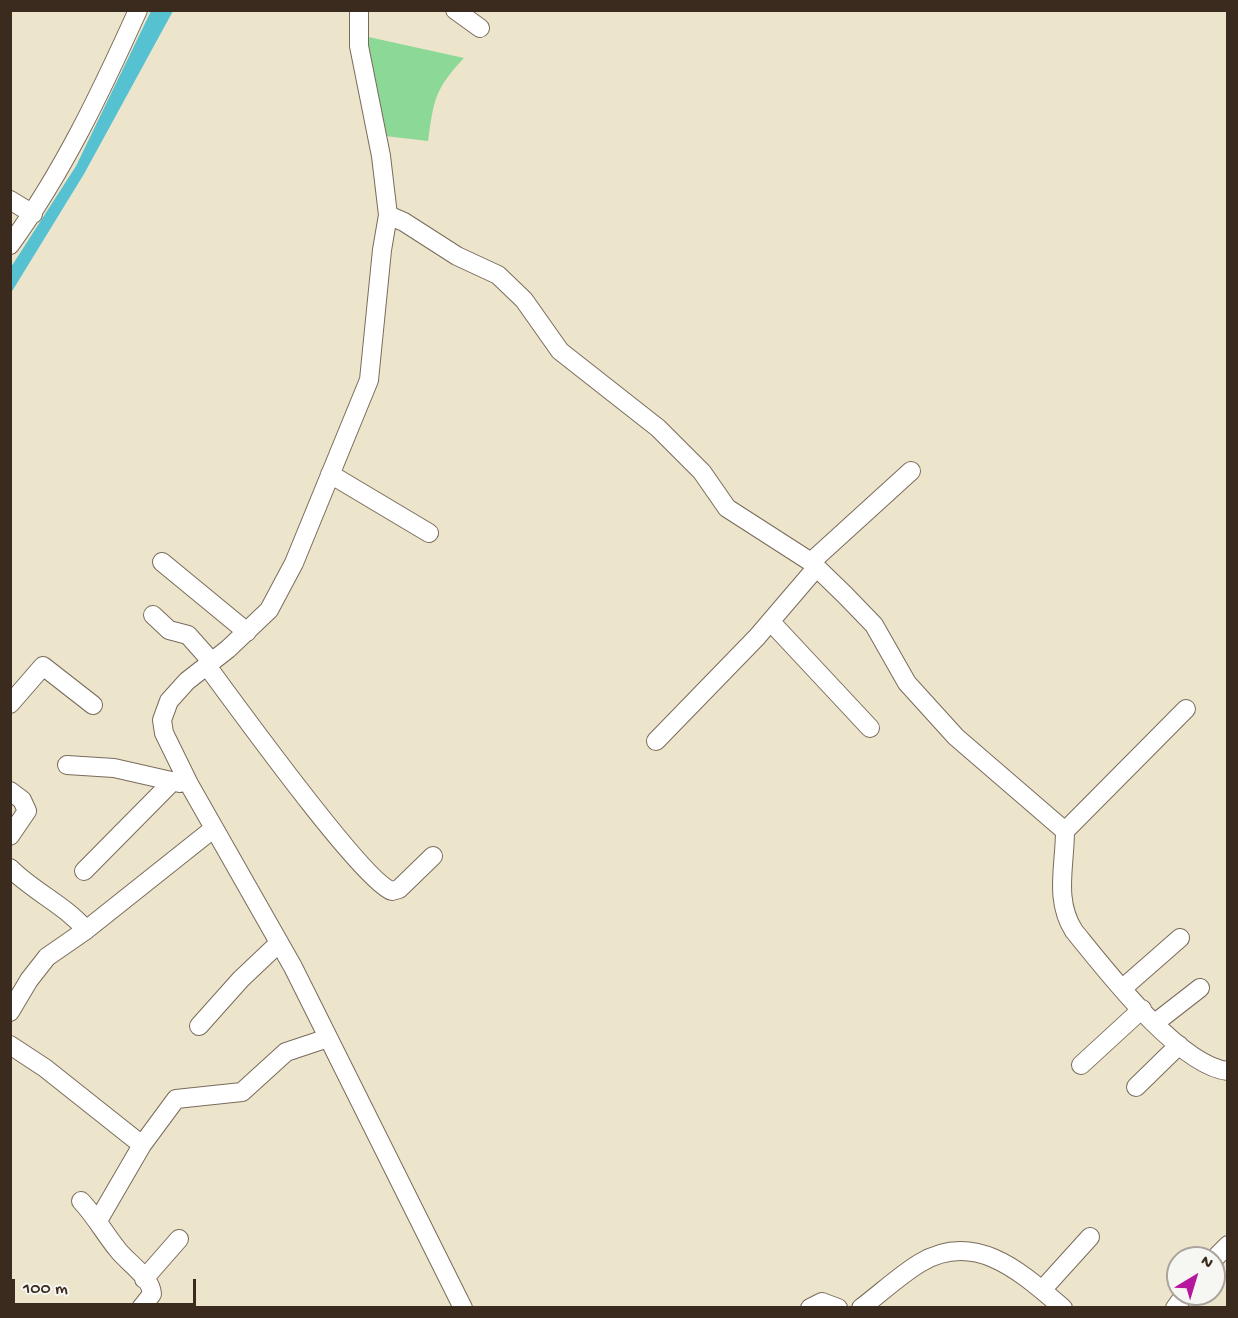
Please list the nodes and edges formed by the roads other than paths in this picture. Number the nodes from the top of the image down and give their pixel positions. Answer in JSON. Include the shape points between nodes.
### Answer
{"nodes":[{"id":1,"x":138,"y":10,"type":"edge"},
{"id":2,"x":359,"y":10,"type":"edge"},
{"id":3,"x":455,"y":10,"type":"edge"},
{"id":4,"x":480,"y":27,"type":"dead end"},
{"id":5,"x":10,"y":200,"type":"edge"},
{"id":6,"x":33,"y":214,"type":"junction"},
{"id":7,"x":388,"y":215,"type":"junction"},
{"id":8,"x":10,"y":245,"type":"edge"},
{"id":9,"x":911,"y":471,"type":"dead end"},
{"id":10,"x":330,"y":474,"type":"junction"},
{"id":11,"x":429,"y":533,"type":"dead end"},
{"id":12,"x":162,"y":562,"type":"dead end"},
{"id":13,"x":814,"y":565,"type":"junction"},
{"id":14,"x":153,"y":615,"type":"dead end"},
{"id":15,"x":771,"y":622,"type":"junction"},
{"id":16,"x":247,"y":632,"type":"junction"},
{"id":17,"x":209,"y":664,"type":"junction"},
{"id":18,"x":10,"y":704,"type":"edge"},
{"id":19,"x":93,"y":705,"type":"dead end"},
{"id":20,"x":1186,"y":710,"type":"dead end"},
{"id":21,"x":870,"y":728,"type":"dead end"},
{"id":22,"x":656,"y":741,"type":"dead end"},
{"id":23,"x":67,"y":765,"type":"dead end"},
{"id":24,"x":181,"y":783,"type":"junction"},
{"id":25,"x":10,"y":790,"type":"edge"},
{"id":26,"x":213,"y":829,"type":"junction"},
{"id":27,"x":1065,"y":831,"type":"junction"},
{"id":28,"x":10,"y":836,"type":"edge"},
{"id":29,"x":433,"y":856,"type":"dead end"},
{"id":30,"x":10,"y":868,"type":"edge"},
{"id":31,"x":84,"y":871,"type":"dead end"},
{"id":32,"x":86,"y":930,"type":"junction"},
{"id":33,"x":1180,"y":938,"type":"dead end"},
{"id":34,"x":279,"y":943,"type":"junction"},
{"id":35,"x":1124,"y":988,"type":"junction"},
{"id":36,"x":1200,"y":988,"type":"dead end"},
{"id":37,"x":1142,"y":1009,"type":"junction"},
{"id":38,"x":10,"y":1012,"type":"edge"},
{"id":39,"x":1155,"y":1023,"type":"junction"},
{"id":40,"x":199,"y":1026,"type":"dead end"},
{"id":41,"x":328,"y":1038,"type":"junction"},
{"id":42,"x":10,"y":1045,"type":"edge"},
{"id":43,"x":1179,"y":1045,"type":"junction"},
{"id":44,"x":1082,"y":1065,"type":"dead end"},
{"id":45,"x":1227,"y":1071,"type":"edge"},
{"id":46,"x":1136,"y":1087,"type":"dead end"},
{"id":47,"x":142,"y":1145,"type":"junction"},
{"id":48,"x":81,"y":1201,"type":"dead end"},
{"id":49,"x":99,"y":1219,"type":"junction"},
{"id":50,"x":1090,"y":1237,"type":"dead end"},
{"id":51,"x":179,"y":1239,"type":"dead end"},
{"id":52,"x":144,"y":1279,"type":"junction"},
{"id":53,"x":1042,"y":1290,"type":"junction"},
{"id":54,"x":141,"y":1308,"type":"edge"},
{"id":55,"x":463,"y":1308,"type":"edge"},
{"id":56,"x":810,"y":1308,"type":"edge"},
{"id":57,"x":838,"y":1308,"type":"edge"},
{"id":58,"x":861,"y":1308,"type":"edge"},
{"id":59,"x":1063,"y":1308,"type":"edge"}],
"edges":[{"from":1,"to":6,"type":"street","via":[[72,149]]},
{"from":2,"to":7,"type":"street","via":[[359,46],[381,156]]},
{"from":3,"to":4,"type":"street"},
{"from":5,"to":6,"type":"street"},
{"from":6,"to":8,"type":"street"},
{"from":7,"to":10,"type":"street","via":[[369,380]]},
{"from":7,"to":13,"type":"street","via":[[498,275],[524,300],[560,351],[658,428],[702,472],[727,508]]},
{"from":9,"to":13,"type":"street"},
{"from":10,"to":11,"type":"street"},
{"from":10,"to":16,"type":"street","via":[[280,590]]},
{"from":12,"to":16,"type":"street"},
{"from":13,"to":15,"type":"street"},
{"from":13,"to":27,"type":"street","via":[[874,625],[908,683],[956,737]]},
{"from":14,"to":17,"type":"street","via":[[169,630],[185,632]]},
{"from":15,"to":21,"type":"street"},
{"from":15,"to":22,"type":"street"},
{"from":16,"to":17,"type":"street"},
{"from":17,"to":24,"type":"street","via":[[169,701],[162,720]]},
{"from":17,"to":29,"type":"street","via":[[345,844],[384,887],[399,889]]},
{"from":18,"to":19,"type":"street","via":[[43,666]]},
{"from":20,"to":27,"type":"street"},
{"from":23,"to":24,"type":"street","via":[[114,768]]},
{"from":24,"to":26,"type":"street"},
{"from":24,"to":31,"type":"street"},
{"from":25,"to":28,"type":"street","via":[[22,800],[27,811]]},
{"from":26,"to":32,"type":"street"},
{"from":26,"to":34,"type":"street"},
{"from":27,"to":35,"type":"street","via":[[1060,884],[1066,920]]},
{"from":30,"to":32,"type":"street","via":[[68,911]]},
{"from":32,"to":38,"type":"street","via":[[47,957]]},
{"from":33,"to":35,"type":"street"},
{"from":34,"to":40,"type":"street","via":[[241,978]]},
{"from":34,"to":41,"type":"street"},
{"from":35,"to":37,"type":"street"},
{"from":36,"to":39,"type":"street"},
{"from":37,"to":39,"type":"street"},
{"from":37,"to":44,"type":"street"},
{"from":39,"to":43,"type":"street"},
{"from":41,"to":47,"type":"street","via":[[286,1052],[242,1092],[176,1099]]},
{"from":41,"to":55,"type":"street"},
{"from":42,"to":47,"type":"street"},
{"from":43,"to":45,"type":"street","via":[[1200,1063]]},
{"from":43,"to":46,"type":"street"},
{"from":47,"to":49,"type":"street"},
{"from":48,"to":49,"type":"street"},
{"from":49,"to":52,"type":"street","via":[[114,1245]]},
{"from":50,"to":53,"type":"street"},
{"from":51,"to":52,"type":"street"},
{"from":52,"to":54,"type":"street","via":[[152,1294]]},
{"from":53,"to":58,"type":"street","via":[[1008,1263],[988,1255],[962,1252],[921,1262]]},
{"from":53,"to":59,"type":"street"},
{"from":56,"to":57,"type":"street","via":[[822,1302]]}]}
